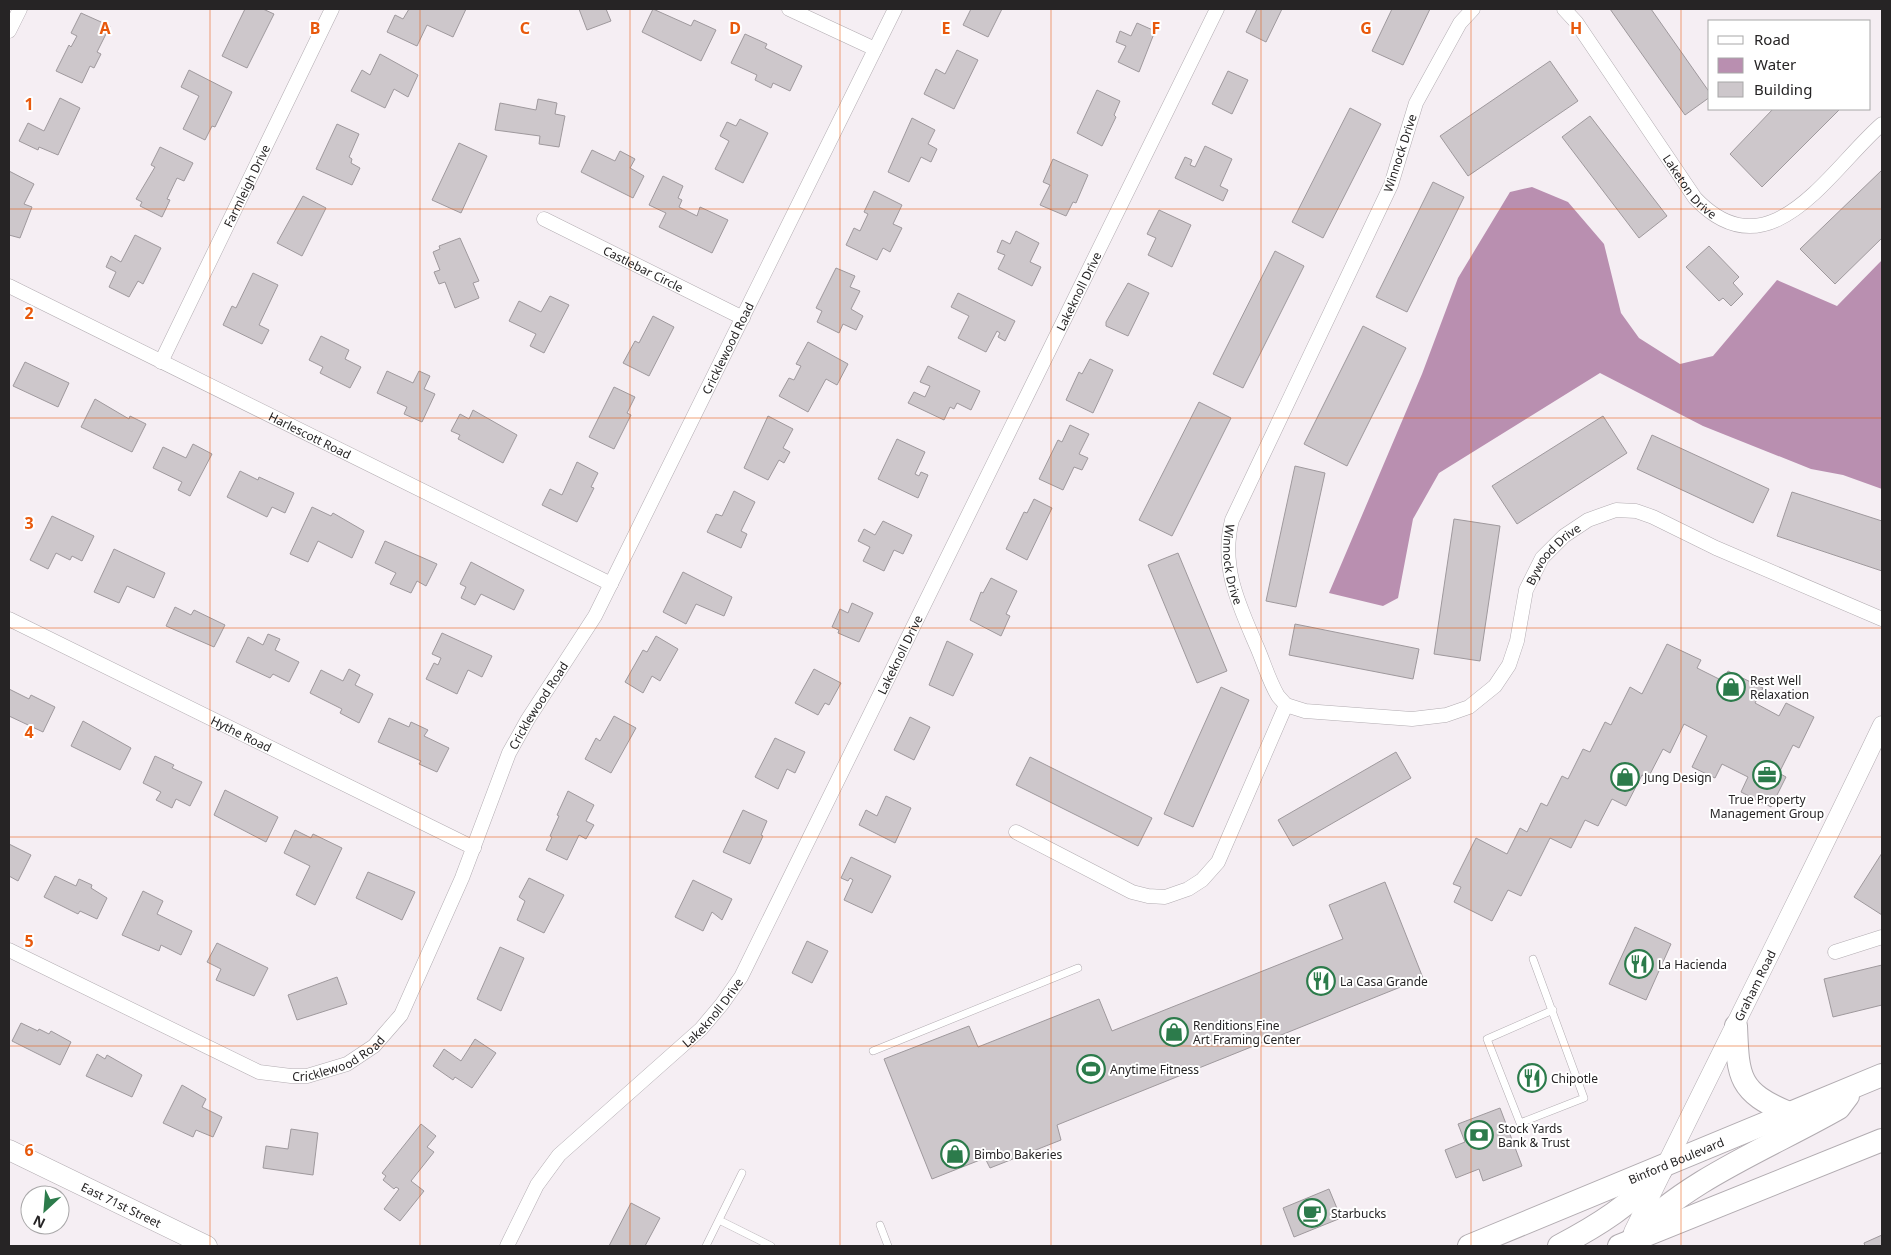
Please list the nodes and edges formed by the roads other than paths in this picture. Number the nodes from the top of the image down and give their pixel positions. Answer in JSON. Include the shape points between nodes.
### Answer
{"nodes":[{"id":1,"x":20,"y":9,"type":"edge"},
{"id":2,"x":332,"y":9,"type":"edge"},
{"id":3,"x":789,"y":9,"type":"edge"},
{"id":4,"x":894,"y":9,"type":"edge"},
{"id":5,"x":1217,"y":9,"type":"edge"},
{"id":6,"x":1473,"y":9,"type":"edge"},
{"id":7,"x":1564,"y":9,"type":"edge"},
{"id":8,"x":9,"y":31,"type":"edge"},
{"id":9,"x":875,"y":49,"type":"junction"},
{"id":10,"x":1882,"y":124,"type":"edge"},
{"id":11,"x":544,"y":219,"type":"dead end"},
{"id":12,"x":9,"y":286,"type":"edge"},
{"id":13,"x":742,"y":318,"type":"junction"},
{"id":14,"x":161,"y":362,"type":"junction"},
{"id":15,"x":611,"y":584,"type":"junction"},
{"id":16,"x":9,"y":619,"type":"edge"},
{"id":17,"x":1882,"y":619,"type":"edge"},
{"id":18,"x":1286,"y":705,"type":"junction"},
{"id":19,"x":1882,"y":726,"type":"edge"},
{"id":20,"x":1016,"y":832,"type":"dead end"},
{"id":21,"x":474,"y":848,"type":"junction"},
{"id":22,"x":1882,"y":937,"type":"edge"},
{"id":23,"x":9,"y":950,"type":"edge"},
{"id":24,"x":1835,"y":952,"type":"dead end"},
{"id":25,"x":1533,"y":959,"type":"dead end"},
{"id":26,"x":1078,"y":968,"type":"dead end"},
{"id":27,"x":1553,"y":1010,"type":"junction"},
{"id":28,"x":1736,"y":1026,"type":"junction"},
{"id":29,"x":873,"y":1051,"type":"dead end"},
{"id":30,"x":1882,"y":1075,"type":"edge"},
{"id":31,"x":1856,"y":1086,"type":"junction"},
{"id":32,"x":1789,"y":1113,"type":"junction"},
{"id":33,"x":1882,"y":1140,"type":"edge"},
{"id":34,"x":9,"y":1150,"type":"edge"},
{"id":35,"x":1665,"y":1165,"type":"junction"},
{"id":36,"x":742,"y":1173,"type":"dead end"},
{"id":37,"x":719,"y":1220,"type":"junction"},
{"id":38,"x":880,"y":1225,"type":"dead end"},
{"id":39,"x":1624,"y":1245,"type":"edge"},
{"id":40,"x":207,"y":1246,"type":"edge"},
{"id":41,"x":507,"y":1246,"type":"edge"},
{"id":42,"x":706,"y":1246,"type":"edge"},
{"id":43,"x":771,"y":1246,"type":"edge"},
{"id":44,"x":888,"y":1246,"type":"edge"},
{"id":45,"x":1469,"y":1246,"type":"edge"},
{"id":46,"x":1559,"y":1246,"type":"edge"}],
"edges":[{"from":1,"to":8,"type":"street"},
{"from":2,"to":14,"type":"street","name":"Farmleigh Drive"},
{"from":3,"to":9,"type":"street"},
{"from":4,"to":9,"type":"street","name":"Cricklewood Road"},
{"from":5,"to":41,"type":"street","name":"Lakeknoll Drive","via":[[740,977],[701,1029],[559,1155],[537,1185]]},
{"from":6,"to":18,"type":"street","name":"Winnock Drive","via":[[1460,23],[1416,103],[1391,185],[1230,528],[1228,562],[1236,596],[1274,688]]},
{"from":7,"to":10,"type":"street","name":"Laketon Drive","via":[[1695,198],[1707,210],[1737,224],[1770,223],[1786,217],[1806,202]]},
{"from":9,"to":13,"type":"street","name":"Cricklewood Road"},
{"from":11,"to":13,"type":"street","name":"Castlebar Circle"},
{"from":12,"to":14,"type":"street","name":"Harlescott Road"},
{"from":13,"to":15,"type":"street","name":"Cricklewood Road"},
{"from":14,"to":15,"type":"street","name":"Harlescott Road"},
{"from":15,"to":21,"type":"street","name":"Cricklewood Road","via":[[596,616],[528,719],[509,754]]},
{"from":16,"to":21,"type":"street","name":"Hythe Road"},
{"from":17,"to":18,"type":"street","name":"Bywood Drive","via":[[1716,548],[1653,516],[1616,510],[1588,520],[1564,536],[1542,558],[1526,590],[1509,665],[1495,686],[1476,703],[1454,714],[1429,719],[1305,711]]},
{"from":18,"to":20,"type":"street","via":[[1218,862],[1202,880],[1188,889],[1165,897],[1132,892]]},
{"from":19,"to":28,"type":"street","name":"Graham Road"},
{"from":21,"to":23,"type":"street","name":"Cricklewood Road","via":[[396,1022],[368,1052],[316,1074],[291,1076],[251,1069]]},
{"from":22,"to":24,"type":"street"},
{"from":25,"to":27,"type":"lane"},
{"from":26,"to":29,"type":"lane"},
{"from":27,"to":27,"type":"lane","via":[[1584,1098],[1520,1123],[1487,1039]]},
{"from":28,"to":32,"type":"main road","via":[[1738,1069],[1742,1080],[1758,1098]]},
{"from":28,"to":35,"type":"street","name":"Graham Road"},
{"from":30,"to":31,"type":"main road","name":"Binford Boulevard"},
{"from":31,"to":32,"type":"main road","name":"Binford Boulevard"},
{"from":31,"to":39,"type":"main road","via":[[1839,1108],[1690,1189],[1648,1220]]},
{"from":32,"to":35,"type":"main road","name":"Binford Boulevard"},
{"from":33,"to":39,"type":"main road"},
{"from":34,"to":40,"type":"main road","name":"East 71st Street"},
{"from":35,"to":39,"type":"street","name":"Graham Road"},
{"from":35,"to":45,"type":"main road","name":"Binford Boulevard"},
{"from":35,"to":46,"type":"main road","via":[[1634,1199]]},
{"from":36,"to":37,"type":"lane"},
{"from":37,"to":42,"type":"lane"},
{"from":37,"to":43,"type":"lane"},
{"from":38,"to":44,"type":"lane"}]}
